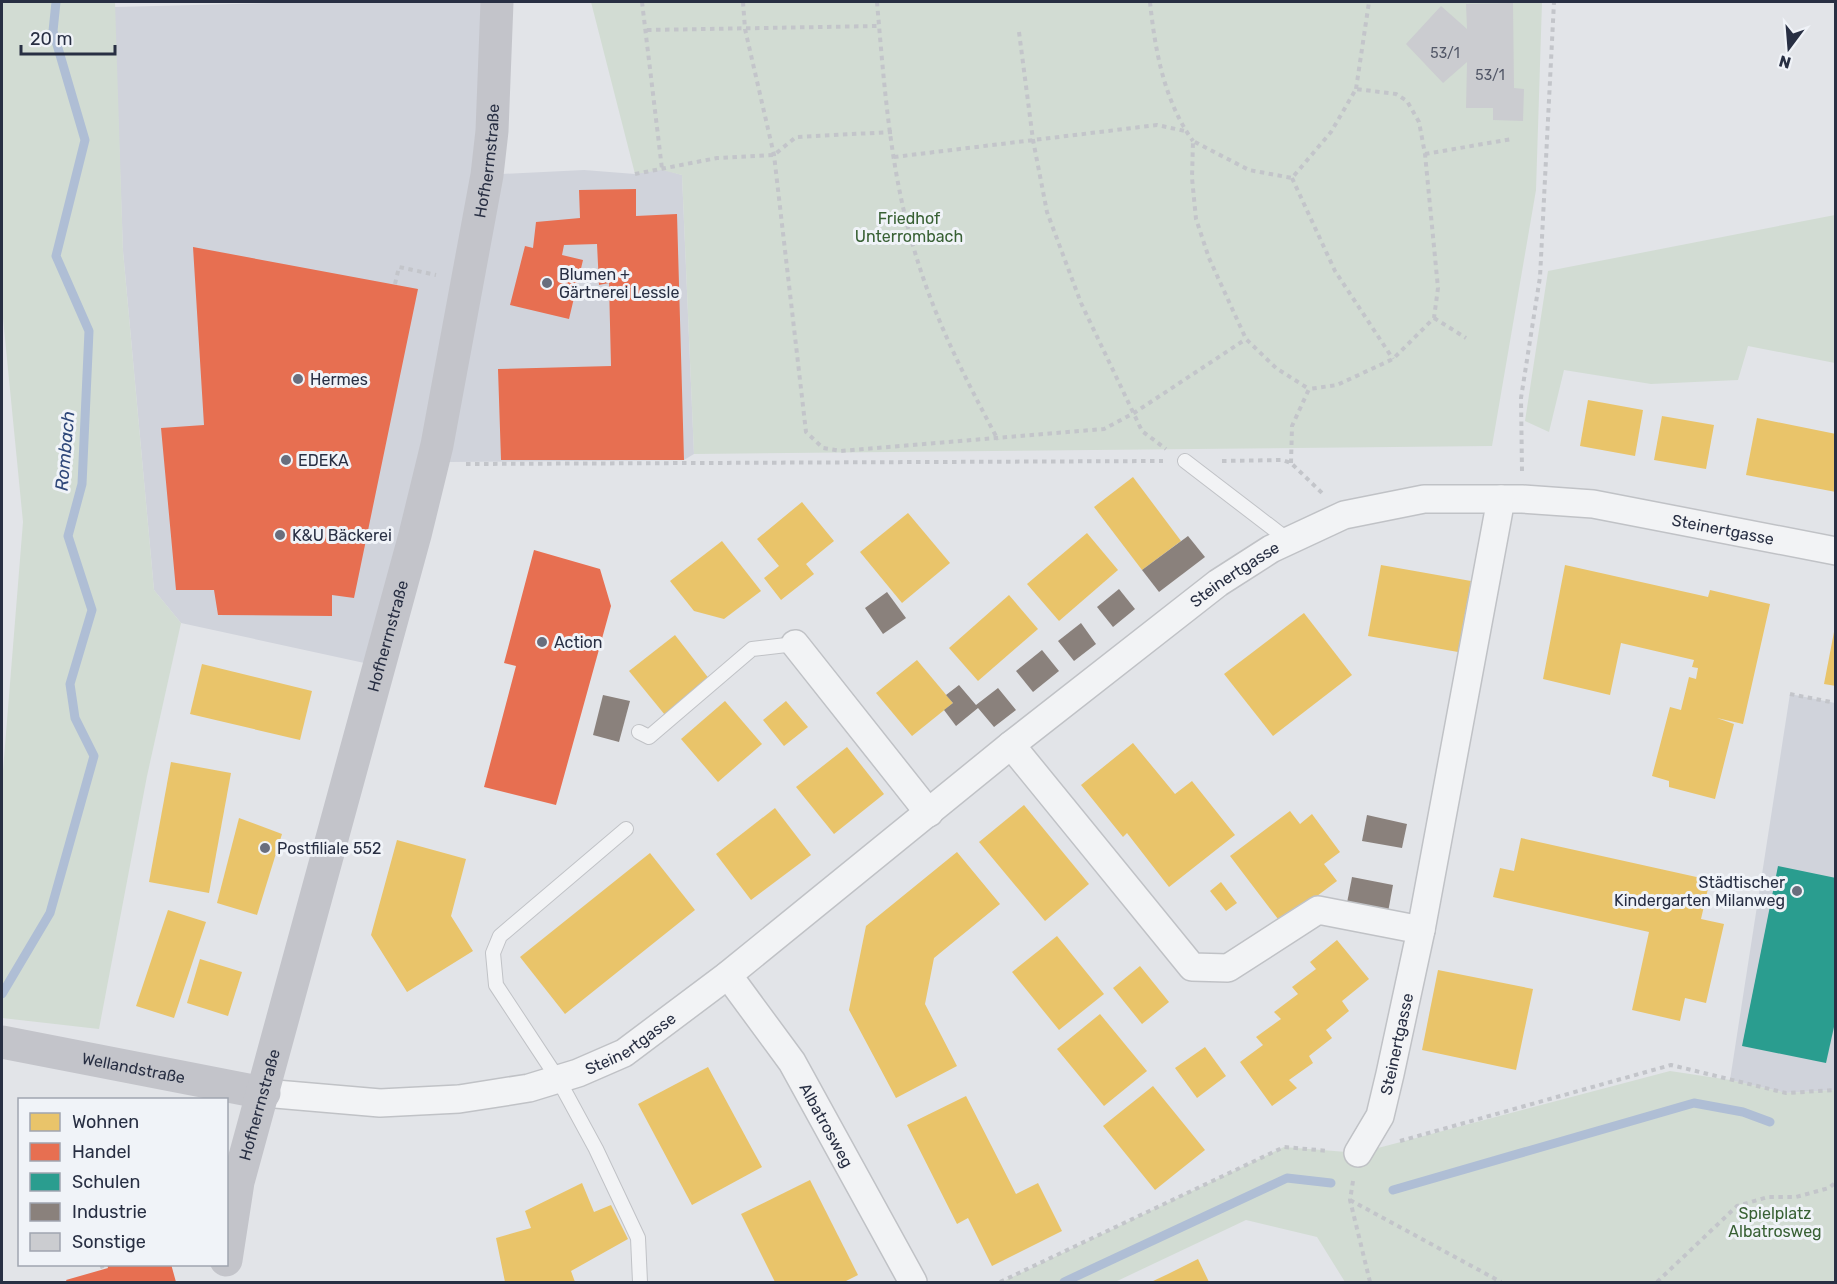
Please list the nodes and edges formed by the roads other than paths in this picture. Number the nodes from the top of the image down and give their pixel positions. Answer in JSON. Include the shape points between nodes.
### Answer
{"nodes":[{"id":1,"x":497,"y":2,"type":"edge"},
{"id":2,"x":1185,"y":461,"type":"road end"},
{"id":3,"x":1511,"y":499,"type":"junction"},
{"id":4,"x":1288,"y":540,"type":"junction"},
{"id":5,"x":1836,"y":551,"type":"edge"},
{"id":6,"x":795,"y":644,"type":"joint"},
{"id":7,"x":639,"y":732,"type":"dead end"},
{"id":8,"x":1011,"y":745,"type":"junction"},
{"id":9,"x":929,"y":813,"type":"junction"},
{"id":10,"x":626,"y":829,"type":"dead end"},
{"id":11,"x":1421,"y":930,"type":"junction"},
{"id":12,"x":728,"y":975,"type":"junction"},
{"id":13,"x":6,"y":1043,"type":"edge"},
{"id":14,"x":558,"y":1079,"type":"junction"},
{"id":15,"x":264,"y":1093,"type":"junction"},
{"id":16,"x":1358,"y":1153,"type":"road end"},
{"id":17,"x":228,"y":1247,"type":"edge"},
{"id":18,"x":226,"y":1266,"type":"edge"},
{"id":19,"x":224,"y":1282,"type":"edge"},
{"id":20,"x":640,"y":1282,"type":"edge"},
{"id":21,"x":913,"y":1282,"type":"edge"}],
"edges":[{"from":1,"to":15,"type":"street","name":"Hofherrnstraße","via":[[492,130],[469,281],[433,464]]},
{"from":2,"to":4,"type":"lane"},
{"from":3,"to":4,"type":"street","name":"Steinertgasse","via":[[1424,499],[1344,515]]},
{"from":3,"to":5,"type":"street","name":"Steinertgasse","via":[[1593,504]]},
{"from":3,"to":11,"type":"street","name":"Steinertgasse"},
{"from":4,"to":8,"type":"street","name":"Steinertgasse","via":[[1218,583]]},
{"from":6,"to":7,"type":"lane","via":[[752,649],[649,738]]},
{"from":6,"to":9,"type":"street"},
{"from":8,"to":9,"type":"street","name":"Steinertgasse"},
{"from":8,"to":11,"type":"street","via":[[1191,967],[1228,968],[1318,910]]},
{"from":9,"to":12,"type":"street","name":"Steinertgasse"},
{"from":10,"to":14,"type":"lane","via":[[500,936],[493,953],[496,985]]},
{"from":11,"to":16,"type":"street","name":"Steinertgasse","via":[[1380,1116]]},
{"from":12,"to":14,"type":"street","name":"Steinertgasse","via":[[624,1053]]},
{"from":12,"to":21,"type":"street","name":"Albatrosweg","via":[[792,1062]]},
{"from":13,"to":15,"type":"street","name":"Wellandstraße"},
{"from":14,"to":15,"type":"street","name":"Steinertgasse","via":[[529,1088],[425,1101],[380,1103]]},
{"from":14,"to":20,"type":"lane","via":[[638,1238]]},
{"from":15,"to":17,"type":"street","name":"Hofherrnstraße","via":[[238,1182]]},
{"from":18,"to":19,"type":"street"}]}
